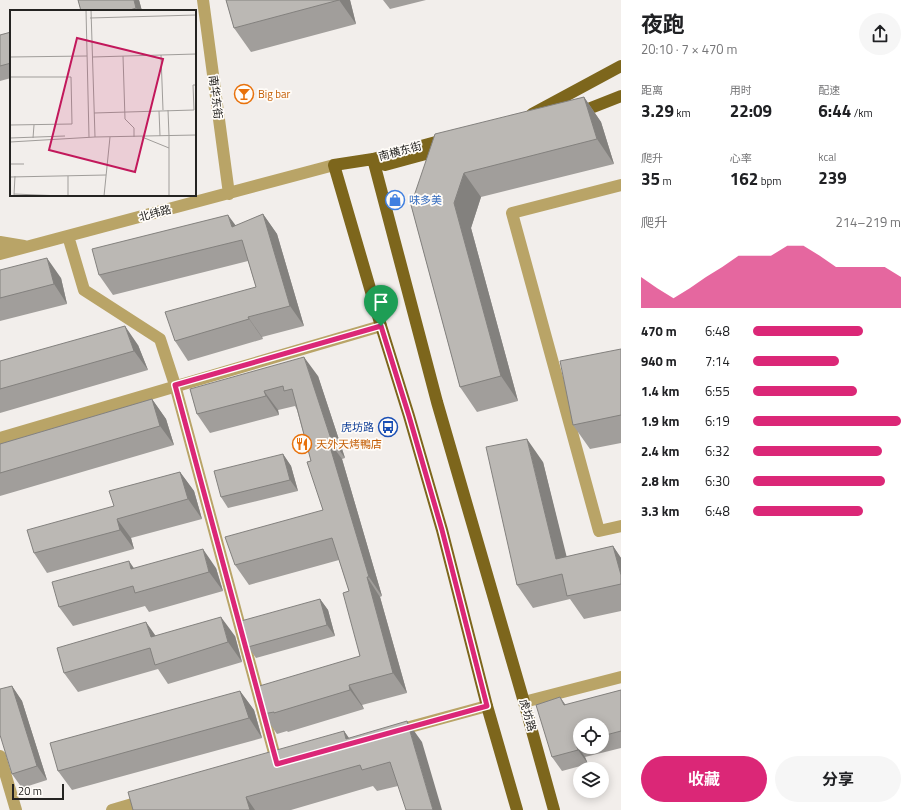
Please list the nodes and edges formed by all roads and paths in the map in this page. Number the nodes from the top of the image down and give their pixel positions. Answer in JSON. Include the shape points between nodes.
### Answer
{"nodes":[{"id":1,"x":203,"y":0,"type":"edge"},
{"id":2,"x":621,"y":66,"type":"edge"},
{"id":3,"x":621,"y":96,"type":"edge"},
{"id":4,"x":564,"y":117,"type":"edge"},
{"id":5,"x":519,"y":119,"type":"edge"},
{"id":6,"x":459,"y":140,"type":"edge"},
{"id":7,"x":373,"y":158,"type":"junction"},
{"id":8,"x":334,"y":165,"type":"junction"},
{"id":9,"x":621,"y":185,"type":"edge"},
{"id":10,"x":228,"y":194,"type":"junction"},
{"id":11,"x":68,"y":236,"type":"junction"},
{"id":12,"x":0,"y":242,"type":"edge"},
{"id":13,"x":29,"y":246,"type":"junction"},
{"id":14,"x":0,"y":254,"type":"edge"},
{"id":15,"x":381,"y":326,"type":"junction"},
{"id":16,"x":175,"y":385,"type":"junction"},
{"id":17,"x":0,"y":438,"type":"edge"},
{"id":18,"x":621,"y":526,"type":"edge"},
{"id":19,"x":621,"y":677,"type":"edge"},
{"id":20,"x":524,"y":702,"type":"junction"},
{"id":21,"x":487,"y":706,"type":"junction"},
{"id":22,"x":382,"y":735,"type":"edge"},
{"id":23,"x":0,"y":756,"type":"edge"},
{"id":24,"x":292,"y":760,"type":"edge"},
{"id":25,"x":157,"y":797,"type":"edge"},
{"id":26,"x":16,"y":810,"type":"edge"},
{"id":27,"x":112,"y":810,"type":"edge"},
{"id":28,"x":517,"y":810,"type":"edge"},
{"id":29,"x":554,"y":810,"type":"edge"}],
"edges":[{"from":1,"to":10,"type":"street","name":"南华东街"},
{"from":2,"to":5,"type":"main road"},
{"from":3,"to":4,"type":"main road"},
{"from":6,"to":7,"type":"main road","name":"南横东街","via":[[385,165]]},
{"from":7,"to":8,"type":"main road"},
{"from":7,"to":20,"type":"main road","name":"虎坊路","via":[[437,402]]},
{"from":8,"to":10,"type":"street","name":"北纬路"},
{"from":8,"to":15,"type":"main road"},
{"from":9,"to":18,"type":"street","via":[[512,213],[599,531]]},
{"from":10,"to":11,"type":"street","name":"北纬路"},
{"from":11,"to":13,"type":"street","name":"北纬路"},
{"from":11,"to":16,"type":"street","via":[[84,290],[160,340]]},
{"from":12,"to":13,"type":"street"},
{"from":13,"to":14,"type":"street","name":"北纬路"},
{"from":15,"to":16,"type":"street"},
{"from":15,"to":21,"type":"main road","via":[[442,530]]},
{"from":16,"to":17,"type":"street"},
{"from":16,"to":24,"type":"street","via":[[273,765]]},
{"from":19,"to":20,"type":"street"},
{"from":20,"to":29,"type":"main road","name":"虎坊路"},
{"from":21,"to":22,"type":"street"},
{"from":21,"to":28,"type":"main road"},
{"from":23,"to":26,"type":"street"},
{"from":25,"to":27,"type":"street"}]}
